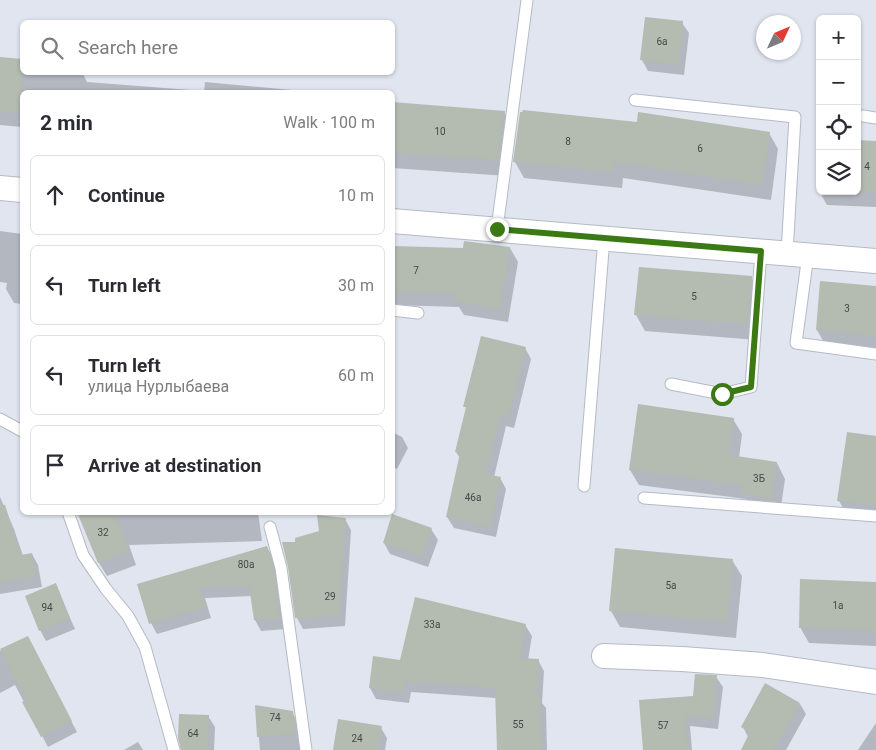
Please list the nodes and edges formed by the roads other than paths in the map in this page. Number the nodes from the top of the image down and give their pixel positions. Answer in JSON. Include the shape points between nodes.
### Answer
{"nodes":[{"id":1,"x":527,"y":0,"type":"edge"},
{"id":2,"x":635,"y":100,"type":"dead end"},
{"id":3,"x":863,"y":116,"type":"dead end"},
{"id":4,"x":876,"y":118,"type":"edge"},
{"id":5,"x":0,"y":188,"type":"edge"},
{"id":6,"x":20,"y":190,"type":"edge"},
{"id":7,"x":395,"y":221,"type":"edge"},
{"id":8,"x":497,"y":229,"type":"junction"},
{"id":9,"x":604,"y":238,"type":"junction"},
{"id":10,"x":761,"y":251,"type":"junction"},
{"id":11,"x":798,"y":254,"type":"junction"},
{"id":12,"x":876,"y":261,"type":"edge"},
{"id":13,"x":395,"y":310,"type":"edge"},
{"id":14,"x":418,"y":314,"type":"dead end"},
{"id":15,"x":876,"y":354,"type":"edge"},
{"id":16,"x":671,"y":384,"type":"dead end"},
{"id":17,"x":0,"y":419,"type":"edge"},
{"id":18,"x":20,"y":430,"type":"edge"},
{"id":19,"x":584,"y":486,"type":"dead end"},
{"id":20,"x":644,"y":498,"type":"dead end"},
{"id":21,"x":69,"y":515,"type":"edge"},
{"id":22,"x":876,"y":516,"type":"edge"},
{"id":23,"x":270,"y":527,"type":"dead end"},
{"id":24,"x":604,"y":656,"type":"dead end"},
{"id":25,"x":876,"y":682,"type":"edge"},
{"id":26,"x":174,"y":750,"type":"edge"},
{"id":27,"x":306,"y":750,"type":"edge"}],
"edges":[{"from":1,"to":8,"type":"lane"},
{"from":2,"to":11,"type":"lane","via":[[794,117]]},
{"from":3,"to":4,"type":"lane"},
{"from":5,"to":6,"type":"street"},
{"from":7,"to":8,"type":"street"},
{"from":8,"to":9,"type":"street"},
{"from":9,"to":10,"type":"street"},
{"from":9,"to":19,"type":"lane"},
{"from":10,"to":11,"type":"street"},
{"from":10,"to":16,"type":"lane","via":[[751,387],[722,394]]},
{"from":11,"to":12,"type":"street"},
{"from":11,"to":15,"type":"lane","via":[[796,343]]},
{"from":13,"to":14,"type":"lane"},
{"from":17,"to":18,"type":"lane"},
{"from":20,"to":22,"type":"lane"},
{"from":21,"to":26,"type":"lane","via":[[83,555],[128,616],[145,647]]},
{"from":23,"to":27,"type":"lane","via":[[281,568]]},
{"from":24,"to":25,"type":"street","via":[[763,664]]}]}
